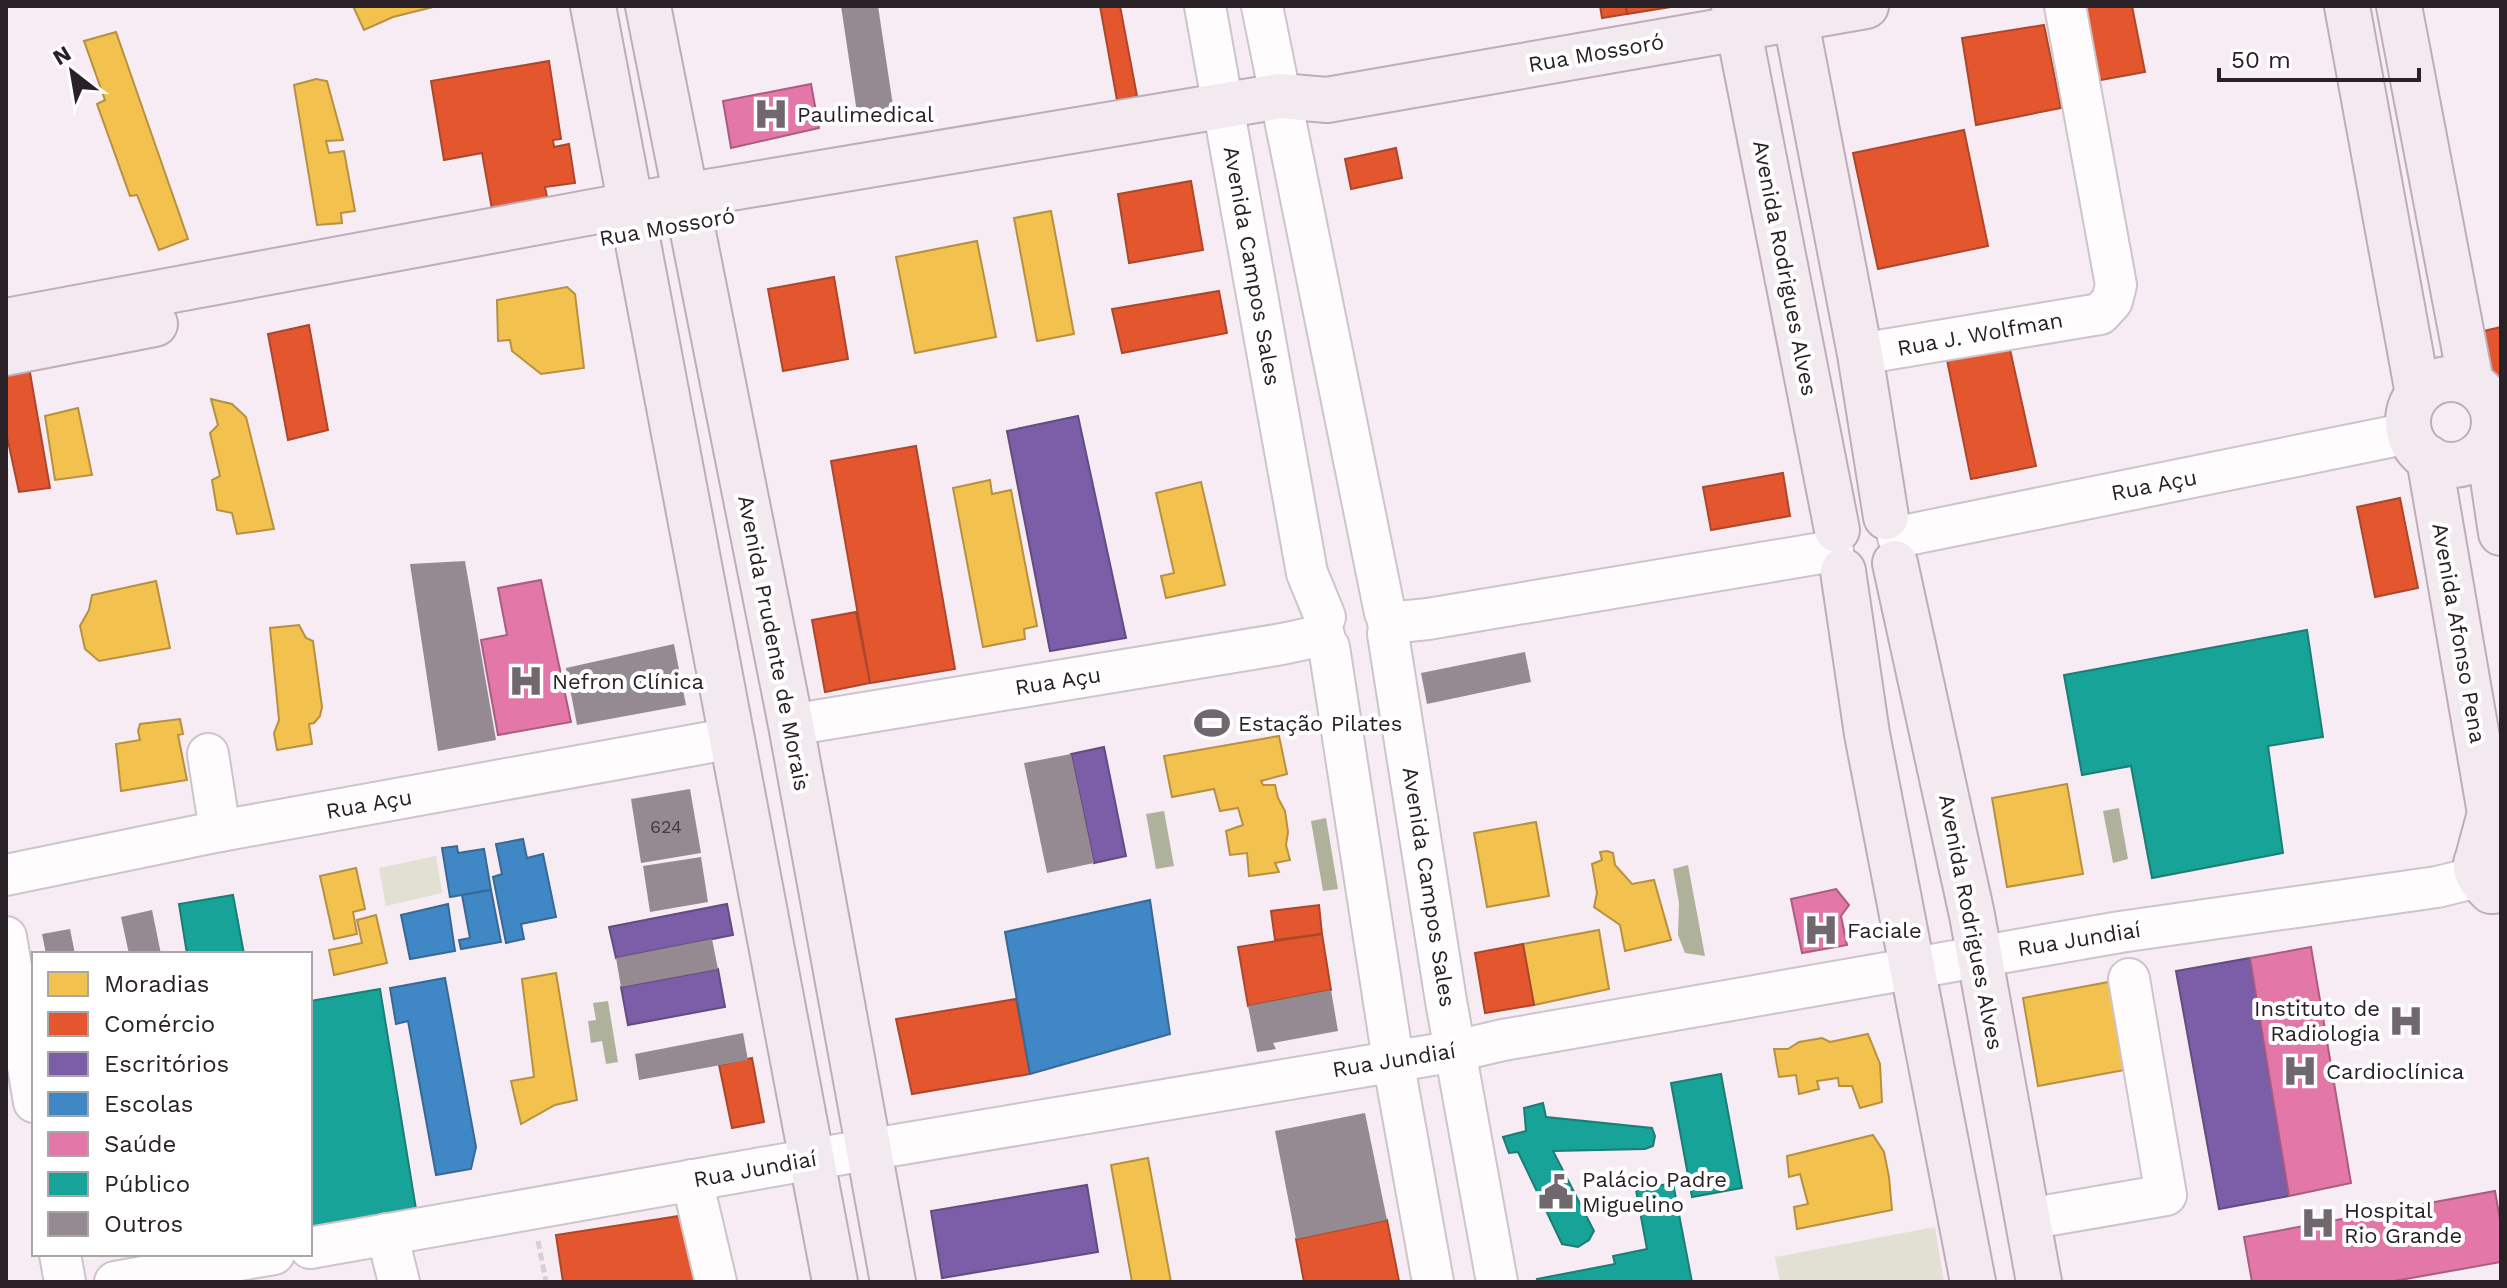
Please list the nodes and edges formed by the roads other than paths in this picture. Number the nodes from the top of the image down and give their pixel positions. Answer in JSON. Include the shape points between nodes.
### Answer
{"nodes":[{"id":1,"x":593,"y":6,"type":"edge"},
{"id":2,"x":648,"y":6,"type":"edge"},
{"id":3,"x":1205,"y":6,"type":"edge"},
{"id":4,"x":1262,"y":6,"type":"edge"},
{"id":5,"x":1866,"y":6,"type":"edge"},
{"id":6,"x":2065,"y":6,"type":"edge"},
{"id":7,"x":2347,"y":6,"type":"edge"},
{"id":8,"x":2399,"y":6,"type":"edge"},
{"id":9,"x":1794,"y":11,"type":"edge"},
{"id":10,"x":1736,"y":17,"type":"edge"},
{"id":11,"x":1283,"y":108,"type":"junction"},
{"id":12,"x":1226,"y":119,"type":"junction"},
{"id":13,"x":688,"y":210,"type":"junction"},
{"id":14,"x":633,"y":218,"type":"junction"},
{"id":15,"x":1841,"y":253,"type":"junction"},
{"id":16,"x":1784,"y":263,"type":"junction"},
{"id":17,"x":6,"y":321,"type":"edge"},
{"id":18,"x":6,"y":353,"type":"edge"},
{"id":19,"x":1860,"y":354,"type":"junction"},
{"id":20,"x":2488,"y":415,"type":"edge"},
{"id":21,"x":2419,"y":429,"type":"junction"},
{"id":22,"x":743,"y":486,"type":"junction"},
{"id":23,"x":686,"y":494,"type":"junction"},
{"id":24,"x":2501,"y":533,"type":"edge"},
{"id":25,"x":1893,"y":539,"type":"junction"},
{"id":26,"x":1838,"y":551,"type":"junction"},
{"id":27,"x":1387,"y":623,"type":"junction"},
{"id":28,"x":1326,"y":633,"type":"junction"},
{"id":29,"x":1931,"y":722,"type":"junction"},
{"id":30,"x":791,"y":725,"type":"junction"},
{"id":31,"x":1867,"y":734,"type":"junction"},
{"id":32,"x":733,"y":738,"type":"junction"},
{"id":33,"x":208,"y":754,"type":"dead end"},
{"id":34,"x":220,"y":831,"type":"junction"},
{"id":35,"x":6,"y":875,"type":"edge"},
{"id":36,"x":2492,"y":878,"type":"edge"},
{"id":37,"x":6,"y":937,"type":"edge"},
{"id":38,"x":1979,"y":955,"type":"junction"},
{"id":39,"x":1913,"y":966,"type":"junction"},
{"id":40,"x":2129,"y":979,"type":"dead end"},
{"id":41,"x":1456,"y":1051,"type":"junction"},
{"id":42,"x":1393,"y":1060,"type":"junction"},
{"id":43,"x":32,"y":1090,"type":"edge"},
{"id":44,"x":869,"y":1150,"type":"junction"},
{"id":45,"x":813,"y":1159,"type":"junction"},
{"id":46,"x":692,"y":1180,"type":"junction"},
{"id":47,"x":2026,"y":1212,"type":"junction"},
{"id":48,"x":1960,"y":1213,"type":"junction"},
{"id":49,"x":387,"y":1234,"type":"junction"},
{"id":50,"x":312,"y":1248,"type":"edge"},
{"id":51,"x":60,"y":1256,"type":"edge"},
{"id":52,"x":263,"y":1256,"type":"edge"},
{"id":53,"x":65,"y":1282,"type":"edge"},
{"id":54,"x":115,"y":1282,"type":"edge"},
{"id":55,"x":399,"y":1282,"type":"edge"},
{"id":56,"x":716,"y":1282,"type":"edge"},
{"id":57,"x":835,"y":1282,"type":"edge"},
{"id":58,"x":893,"y":1282,"type":"edge"},
{"id":59,"x":1433,"y":1282,"type":"edge"},
{"id":60,"x":1497,"y":1282,"type":"edge"},
{"id":61,"x":1973,"y":1282,"type":"edge"},
{"id":62,"x":2039,"y":1282,"type":"edge"}],
"edges":[{"from":1,"to":14,"type":"main road"},
{"from":2,"to":13,"type":"main road","name":"Avenida Prudente de Morais"},
{"from":3,"to":12,"type":"street","name":"Avenida Campos Sales"},
{"from":4,"to":11,"type":"street","name":"Avenida Campos Sales"},
{"from":5,"to":9,"type":"main road","name":"Rua Mossoró"},
{"from":6,"to":19,"type":"street","name":"Rua J. Wolfman","via":[[2116,285],[2112,301],[2100,314]]},
{"from":7,"to":21,"type":"main road","name":"Avenida Afonso Pena"},
{"from":8,"to":20,"type":"main road"},
{"from":9,"to":10,"type":"main road","name":"Rua Mossoró"},
{"from":9,"to":15,"type":"main road","name":"Avenida Rodrigues Alves"},
{"from":10,"to":11,"type":"main road","name":"Rua Mossoró"},
{"from":10,"to":16,"type":"main road","name":"Avenida Rodrigues Alves"},
{"from":11,"to":12,"type":"main road","name":"Rua Mossoró"},
{"from":11,"to":27,"type":"street","name":"Avenida Campos Sales"},
{"from":12,"to":13,"type":"main road","name":"Rua Mossoró"},
{"from":12,"to":28,"type":"street","name":"Avenida Campos Sales","via":[[1307,573]]},
{"from":13,"to":14,"type":"main road","name":"Rua Mossoró"},
{"from":13,"to":22,"type":"main road","name":"Avenida Prudente de Morais"},
{"from":14,"to":17,"type":"main road","name":"Rua Mossoró"},
{"from":14,"to":18,"type":"main road","name":"Rua Mossoró"},
{"from":14,"to":23,"type":"main road"},
{"from":15,"to":16,"type":"main road"},
{"from":15,"to":19,"type":"main road","name":"Avenida Rodrigues Alves"},
{"from":16,"to":26,"type":"main road","name":"Avenida Rodrigues Alves"},
{"from":19,"to":25,"type":"main road","name":"Avenida Rodrigues Alves"},
{"from":20,"to":21,"type":"main road","via":[[2478,456],[2465,463],[2451,465]]},
{"from":20,"to":21,"type":"main road","via":[[2457,378],[2442,379],[2428,385]]},
{"from":20,"to":24,"type":"main road"},
{"from":21,"to":25,"type":"street","name":"Rua Açu"},
{"from":21,"to":36,"type":"main road","name":"Avenida Afonso Pena","via":[[2490,813]]},
{"from":22,"to":23,"type":"main road"},
{"from":22,"to":30,"type":"main road","name":"Avenida Prudente de Morais"},
{"from":23,"to":32,"type":"main road"},
{"from":25,"to":26,"type":"main road","via":[[1859,514],[1846,520]]},
{"from":25,"to":26,"type":"main road","via":[[1877,578],[1853,577]]},
{"from":25,"to":29,"type":"main road","name":"Avenida Rodrigues Alves"},
{"from":26,"to":27,"type":"street"},
{"from":26,"to":31,"type":"main road","name":"Avenida Rodrigues Alves"},
{"from":27,"to":28,"type":"street","via":[[1377,653],[1368,658],[1346,659]]},
{"from":27,"to":28,"type":"street","via":[[1369,598],[1359,595],[1330,608]]},
{"from":27,"to":41,"type":"street","name":"Avenida Campos Sales"},
{"from":28,"to":30,"type":"street","name":"Rua Açu"},
{"from":28,"to":42,"type":"street","name":"Avenida Campos Sales"},
{"from":29,"to":31,"type":"main road"},
{"from":29,"to":38,"type":"main road","name":"Avenida Rodrigues Alves"},
{"from":30,"to":44,"type":"main road","name":"Avenida Prudente de Morais"},
{"from":31,"to":39,"type":"main road","name":"Avenida Rodrigues Alves"},
{"from":32,"to":34,"type":"street","name":"Rua Açu"},
{"from":32,"to":45,"type":"main road"},
{"from":33,"to":34,"type":"street"},
{"from":34,"to":35,"type":"street","name":"Rua Açu"},
{"from":36,"to":38,"type":"street","name":"Rua Jundiaí"},
{"from":37,"to":43,"type":"street"},
{"from":38,"to":39,"type":"street","name":"Rua Jundiaí"},
{"from":38,"to":47,"type":"main road","name":"Avenida Rodrigues Alves"},
{"from":39,"to":41,"type":"street","name":"Rua Jundiaí"},
{"from":39,"to":48,"type":"main road","name":"Avenida Rodrigues Alves"},
{"from":40,"to":47,"type":"street","via":[[2166,1195]]},
{"from":41,"to":42,"type":"street","name":"Rua Jundiaí"},
{"from":41,"to":60,"type":"street","name":"Avenida Campos Sales"},
{"from":42,"to":44,"type":"street","name":"Rua Jundiaí"},
{"from":42,"to":59,"type":"street","name":"Avenida Campos Sales"},
{"from":44,"to":45,"type":"street","name":"Rua Jundiaí"},
{"from":44,"to":58,"type":"main road","name":"Avenida Prudente de Morais"},
{"from":45,"to":46,"type":"street","name":"Rua Jundiaí"},
{"from":45,"to":57,"type":"main road"},
{"from":46,"to":49,"type":"street","name":"Rua Jundiaí"},
{"from":46,"to":56,"type":"street"},
{"from":47,"to":48,"type":"main road"},
{"from":47,"to":62,"type":"main road","name":"Avenida Rodrigues Alves"},
{"from":48,"to":61,"type":"main road","name":"Avenida Rodrigues Alves"},
{"from":49,"to":50,"type":"street","name":"Rua Jundiaí"},
{"from":49,"to":55,"type":"street"},
{"from":51,"to":53,"type":"street"},
{"from":52,"to":54,"type":"street"}]}
